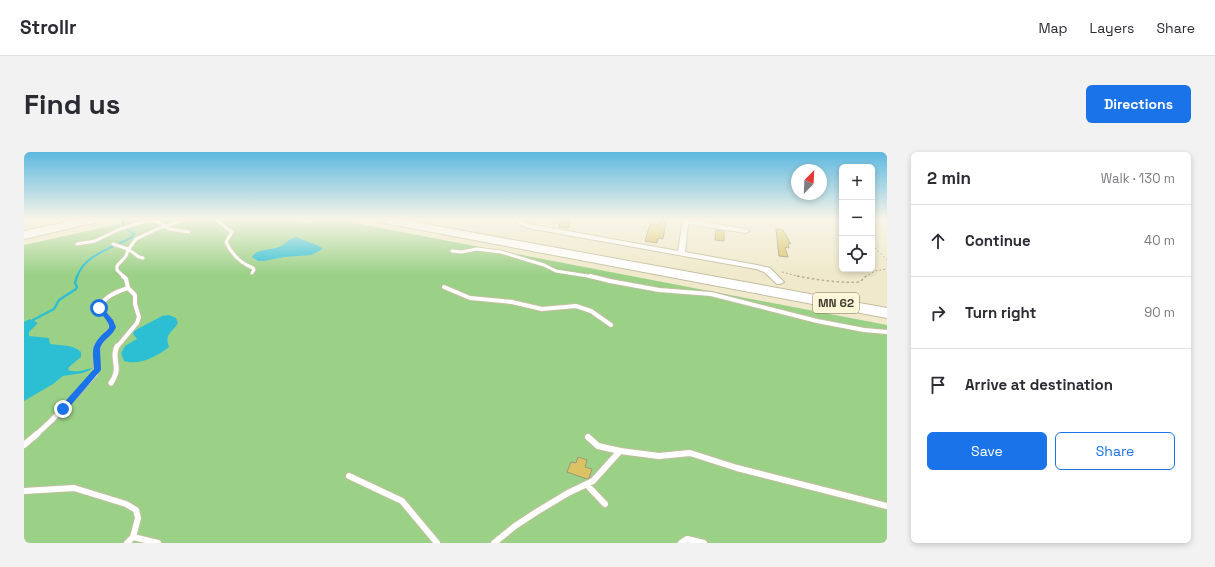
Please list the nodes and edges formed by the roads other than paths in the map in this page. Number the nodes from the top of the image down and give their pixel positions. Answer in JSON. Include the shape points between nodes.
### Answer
{"nodes":[{"id":1,"x":103,"y":237,"type":"edge"},
{"id":2,"x":140,"y":237,"type":"edge"},
{"id":3,"x":229,"y":237,"type":"edge"},
{"id":4,"x":480,"y":237,"type":"edge"},
{"id":5,"x":526,"y":237,"type":"edge"},
{"id":6,"x":589,"y":237,"type":"edge"},
{"id":7,"x":684,"y":237,"type":"edge"},
{"id":8,"x":77,"y":244,"type":"dead end"},
{"id":9,"x":113,"y":244,"type":"dead end"},
{"id":10,"x":128,"y":250,"type":"junction"},
{"id":11,"x":546,"y":250,"type":"junction"},
{"id":12,"x":452,"y":251,"type":"dead end"},
{"id":13,"x":681,"y":254,"type":"junction"},
{"id":14,"x":143,"y":258,"type":"dead end"},
{"id":15,"x":620,"y":263,"type":"junction"},
{"id":16,"x":717,"y":271,"type":"junction"},
{"id":17,"x":252,"y":273,"type":"dead end"},
{"id":18,"x":780,"y":282,"type":"junction"},
{"id":19,"x":128,"y":288,"type":"junction"},
{"id":20,"x":444,"y":288,"type":"dead end"},
{"id":21,"x":887,"y":301,"type":"edge"},
{"id":22,"x":887,"y":312,"type":"edge"},
{"id":23,"x":611,"y":325,"type":"dead end"},
{"id":24,"x":887,"y":332,"type":"edge"},
{"id":25,"x":111,"y":383,"type":"dead end"},
{"id":26,"x":588,"y":437,"type":"dead end"},
{"id":27,"x":24,"y":445,"type":"edge"},
{"id":28,"x":620,"y":451,"type":"junction"},
{"id":29,"x":349,"y":476,"type":"dead end"},
{"id":30,"x":587,"y":485,"type":"junction"},
{"id":31,"x":24,"y":491,"type":"edge"},
{"id":32,"x":606,"y":504,"type":"dead end"},
{"id":33,"x":887,"y":506,"type":"edge"},
{"id":34,"x":133,"y":537,"type":"junction"},
{"id":35,"x":127,"y":543,"type":"edge"},
{"id":36,"x":158,"y":543,"type":"edge"},
{"id":37,"x":437,"y":543,"type":"edge"},
{"id":38,"x":494,"y":543,"type":"edge"},
{"id":39,"x":681,"y":543,"type":"edge"},
{"id":40,"x":704,"y":543,"type":"edge"}],
"edges":[{"from":1,"to":8,"type":"lane"},
{"from":2,"to":10,"type":"lane"},
{"from":3,"to":17,"type":"lane","via":[[226,242],[228,250],[238,262],[253,268]]},
{"from":4,"to":11,"type":"highway","number":"MN 62"},
{"from":5,"to":16,"type":"highway","number":"MN 62"},
{"from":6,"to":13,"type":"street"},
{"from":7,"to":13,"type":"street"},
{"from":9,"to":10,"type":"lane"},
{"from":10,"to":14,"type":"lane"},
{"from":10,"to":19,"type":"lane","via":[[117,266],[117,270],[126,279]]},
{"from":11,"to":15,"type":"highway","number":"MN 62"},
{"from":11,"to":16,"type":"highway","via":[[550,246],[560,246]]},
{"from":12,"to":24,"type":"lane","via":[[477,249],[501,252],[556,271],[585,274],[659,290],[711,294],[817,321]]},
{"from":13,"to":18,"type":"street","via":[[766,270]]},
{"from":15,"to":18,"type":"highway","via":[[769,288],[779,287]]},
{"from":15,"to":22,"type":"highway","number":"MN 62"},
{"from":16,"to":18,"type":"highway","number":"MN 62"},
{"from":18,"to":21,"type":"highway","number":"MN 62"},
{"from":19,"to":25,"type":"lane","via":[[135,295],[139,318],[116,350],[114,355],[118,371]]},
{"from":19,"to":27,"type":"lane","via":[[115,293],[100,304],[99,308],[113,327],[96,348],[97,370],[52,420]]},
{"from":20,"to":23,"type":"lane","via":[[470,298],[512,302],[542,309],[576,306],[592,311]]},
{"from":26,"to":28,"type":"lane","via":[[598,446]]},
{"from":28,"to":30,"type":"lane","via":[[594,481]]},
{"from":28,"to":33,"type":"lane","via":[[646,455],[690,454]]},
{"from":29,"to":37,"type":"lane","via":[[392,494],[402,501]]},
{"from":30,"to":32,"type":"lane"},
{"from":30,"to":38,"type":"lane","via":[[538,511]]},
{"from":31,"to":34,"type":"lane","via":[[74,488],[126,504],[136,510],[138,518]]},
{"from":34,"to":35,"type":"lane"},
{"from":34,"to":36,"type":"lane"},
{"from":39,"to":40,"type":"lane","via":[[687,539]]}]}
